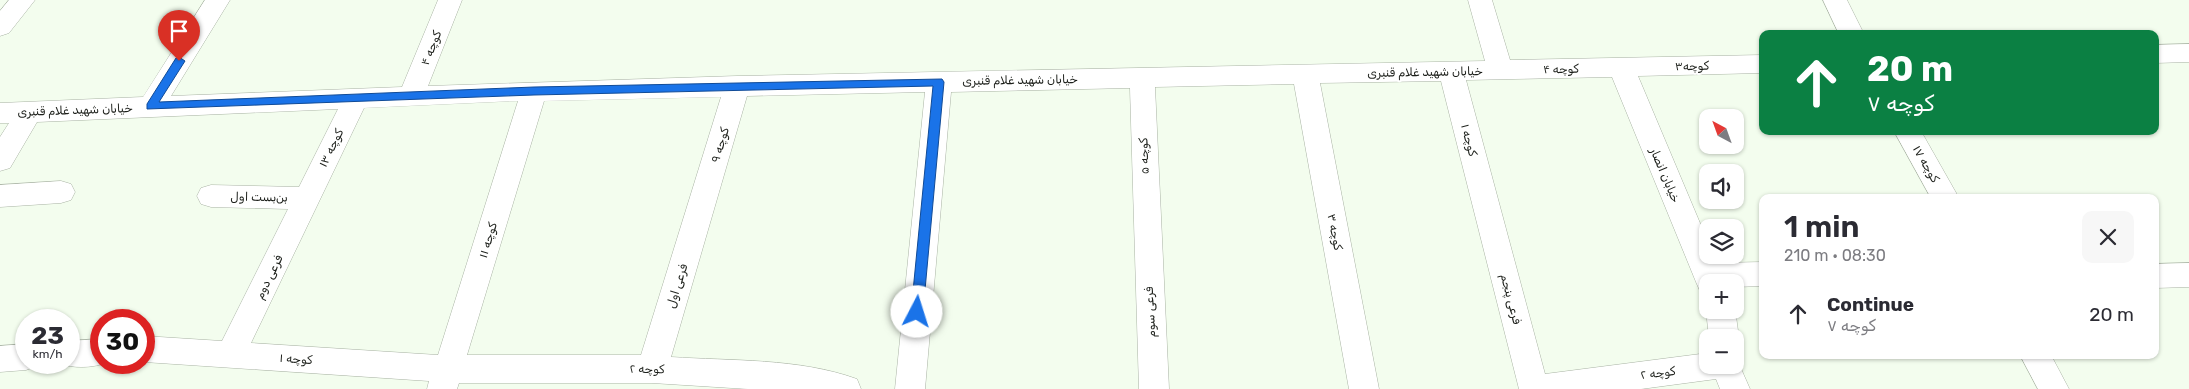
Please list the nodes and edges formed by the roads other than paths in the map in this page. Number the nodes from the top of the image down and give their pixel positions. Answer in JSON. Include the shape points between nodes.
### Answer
{"nodes":[{"id":1,"x":23,"y":0,"type":"edge"},
{"id":2,"x":218,"y":0,"type":"edge"},
{"id":3,"x":450,"y":0,"type":"edge"},
{"id":4,"x":1480,"y":0,"type":"edge"},
{"id":5,"x":1834,"y":0,"type":"edge"},
{"id":6,"x":0,"y":27,"type":"edge"},
{"id":7,"x":1850,"y":30,"type":"edge"},
{"id":8,"x":2189,"y":53,"type":"edge"},
{"id":9,"x":2159,"y":54,"type":"edge"},
{"id":10,"x":1759,"y":64,"type":"edge"},
{"id":11,"x":1621,"y":67,"type":"junction"},
{"id":12,"x":1500,"y":70,"type":"junction"},
{"id":13,"x":1451,"y":71,"type":"junction"},
{"id":14,"x":1305,"y":74,"type":"junction"},
{"id":15,"x":1142,"y":78,"type":"junction"},
{"id":16,"x":939,"y":82,"type":"junction"},
{"id":17,"x":737,"y":86,"type":"junction"},
{"id":18,"x":534,"y":91,"type":"junction"},
{"id":19,"x":412,"y":96,"type":"junction"},
{"id":20,"x":356,"y":98,"type":"junction"},
{"id":21,"x":151,"y":106,"type":"junction"},
{"id":22,"x":30,"y":112,"type":"junction"},
{"id":23,"x":0,"y":113,"type":"edge"},
{"id":24,"x":1909,"y":135,"type":"edge"},
{"id":25,"x":0,"y":160,"type":"edge"},
{"id":26,"x":61,"y":192,"type":"dead end"},
{"id":27,"x":1943,"y":194,"type":"edge"},
{"id":28,"x":0,"y":196,"type":"edge"},
{"id":29,"x":211,"y":196,"type":"dead end"},
{"id":30,"x":307,"y":198,"type":"junction"},
{"id":31,"x":702,"y":203,"type":"joint"},
{"id":32,"x":1488,"y":210,"type":"joint"},
{"id":33,"x":1146,"y":234,"type":"joint"},
{"id":34,"x":1706,"y":274,"type":"edge"},
{"id":35,"x":1759,"y":274,"type":"edge"},
{"id":36,"x":2189,"y":275,"type":"edge"},
{"id":37,"x":1744,"y":276,"type":"edge"},
{"id":38,"x":2159,"y":276,"type":"edge"},
{"id":39,"x":155,"y":351,"type":"edge"},
{"id":40,"x":230,"y":355,"type":"junction"},
{"id":41,"x":15,"y":357,"type":"edge"},
{"id":42,"x":0,"y":358,"type":"edge"},
{"id":43,"x":2037,"y":359,"type":"edge"},
{"id":44,"x":1699,"y":368,"type":"edge"},
{"id":45,"x":652,"y":369,"type":"junction"},
{"id":46,"x":1729,"y":374,"type":"edge"},
{"id":47,"x":445,"y":379,"type":"edge"},
{"id":48,"x":846,"y":389,"type":"edge"},
{"id":49,"x":910,"y":389,"type":"edge"},
{"id":50,"x":1154,"y":389,"type":"edge"},
{"id":51,"x":1364,"y":389,"type":"edge"},
{"id":52,"x":1535,"y":389,"type":"edge"},
{"id":53,"x":1734,"y":389,"type":"edge"},
{"id":54,"x":2054,"y":389,"type":"edge"}],
"edges":[{"from":1,"to":6,"type":"street"},
{"from":2,"to":21,"type":"street"},
{"from":3,"to":19,"type":"street","name":"کوچه ۴"},
{"from":4,"to":12,"type":"street"},
{"from":5,"to":7,"type":"street"},
{"from":8,"to":9,"type":"street"},
{"from":10,"to":11,"type":"street","name":"کوچه۳"},
{"from":11,"to":12,"type":"street","name":"کوچه ۴"},
{"from":11,"to":34,"type":"street","name":"خیابان انصار"},
{"from":12,"to":13,"type":"street","name":"خیابان شهید غلام قنبری"},
{"from":13,"to":14,"type":"street","name":"خیابان شهید غلام قنبری"},
{"from":13,"to":32,"type":"street","name":"کوچه ۱"},
{"from":14,"to":15,"type":"street","name":"خیابان شهید غلام قنبری"},
{"from":14,"to":51,"type":"street","name":"کوچه ۳"},
{"from":15,"to":16,"type":"street","name":"خیابان شهید غلام قنبری"},
{"from":15,"to":33,"type":"street","name":"کوچه ۵"},
{"from":16,"to":17,"type":"street","name":"خیابان شهید غلام قنبری"},
{"from":16,"to":49,"type":"street"},
{"from":17,"to":18,"type":"street","name":"خیابان شهید غلام قنبری"},
{"from":17,"to":31,"type":"street","name":"کوچه ۹"},
{"from":18,"to":19,"type":"street","name":"خیابان شهید غلام قنبری"},
{"from":18,"to":47,"type":"street","name":"کوچه ۱۱"},
{"from":19,"to":20,"type":"street","name":"خیابان شهید غلام قنبری"},
{"from":20,"to":21,"type":"street","name":"خیابان شهید غلام قنبری"},
{"from":20,"to":30,"type":"street","name":"کوچه ۱۳"},
{"from":21,"to":22,"type":"street","name":"خیابان شهید غلام قنبری"},
{"from":22,"to":23,"type":"street","name":"خیابان شهید غلام قنبری"},
{"from":22,"to":25,"type":"street"},
{"from":24,"to":27,"type":"street","name":"کوچه ۱۷"},
{"from":26,"to":28,"type":"street"},
{"from":29,"to":30,"type":"street","name":"بن‌بست اول"},
{"from":30,"to":40,"type":"street","name":"فرعی دوم"},
{"from":31,"to":45,"type":"street","name":"فرعی اول"},
{"from":32,"to":52,"type":"street","name":"فرعی پنجم"},
{"from":33,"to":50,"type":"street","name":"فرعی سوم"},
{"from":35,"to":37,"type":"street"},
{"from":36,"to":38,"type":"street"},
{"from":39,"to":40,"type":"street","name":"کوچه ۱"},
{"from":40,"to":47,"type":"street","name":"کوچه ۱"},
{"from":41,"to":42,"type":"street"},
{"from":43,"to":54,"type":"street"},
{"from":44,"to":52,"type":"street","name":"کوچه ۲"},
{"from":45,"to":47,"type":"street","name":"کوچه ۲"},
{"from":45,"to":48,"type":"street","name":"کوچه ۲","via":[[788,378]]},
{"from":46,"to":53,"type":"street"}]}
